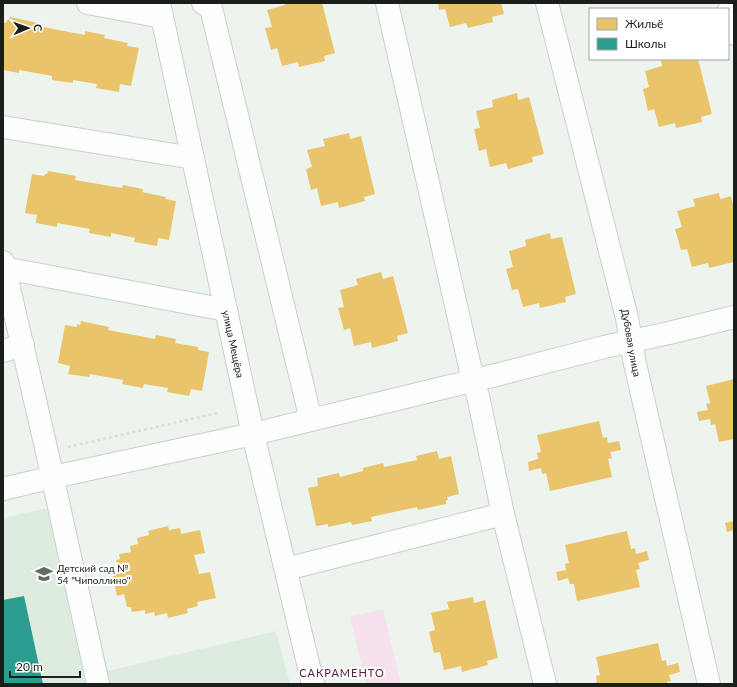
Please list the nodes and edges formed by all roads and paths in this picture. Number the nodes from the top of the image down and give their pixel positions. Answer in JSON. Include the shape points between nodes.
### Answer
{"nodes":[{"id":1,"x":88,"y":3,"type":"edge"},
{"id":2,"x":203,"y":3,"type":"edge"},
{"id":3,"x":387,"y":3,"type":"edge"},
{"id":4,"x":547,"y":3,"type":"edge"},
{"id":5,"x":161,"y":10,"type":"edge"},
{"id":6,"x":729,"y":16,"type":"edge"},
{"id":7,"x":734,"y":34,"type":"edge"},
{"id":8,"x":3,"y":127,"type":"edge"},
{"id":9,"x":193,"y":158,"type":"junction"},
{"id":10,"x":4,"y":265,"type":"edge"},
{"id":11,"x":226,"y":310,"type":"junction"},
{"id":12,"x":734,"y":317,"type":"edge"},
{"id":13,"x":632,"y":340,"type":"junction"},
{"id":14,"x":13,"y":348,"type":"edge"},
{"id":15,"x":473,"y":380,"type":"junction"},
{"id":16,"x":218,"y":413,"type":"dead end"},
{"id":17,"x":311,"y":420,"type":"junction"},
{"id":18,"x":253,"y":434,"type":"junction"},
{"id":19,"x":48,"y":452,"type":"junction"},
{"id":20,"x":53,"y":477,"type":"junction"},
{"id":21,"x":3,"y":489,"type":"edge"},
{"id":22,"x":503,"y":514,"type":"junction"},
{"id":23,"x":286,"y":569,"type":"junction"},
{"id":24,"x":98,"y":684,"type":"edge"},
{"id":25,"x":313,"y":684,"type":"edge"},
{"id":26,"x":545,"y":684,"type":"edge"},
{"id":27,"x":709,"y":684,"type":"edge"}],
"edges":[{"from":1,"to":5,"type":"street"},
{"from":2,"to":17,"type":"street","via":[[211,8]]},
{"from":3,"to":15,"type":"street"},
{"from":4,"to":13,"type":"street","name":"Дубовая улица"},
{"from":5,"to":9,"type":"street","name":"улица Мещёра"},
{"from":6,"to":7,"type":"street"},
{"from":8,"to":9,"type":"street"},
{"from":9,"to":11,"type":"street","name":"улица Мещёра"},
{"from":10,"to":11,"type":"street"},
{"from":10,"to":14,"type":"street"},
{"from":11,"to":18,"type":"street","name":"улица Мещёра"},
{"from":12,"to":13,"type":"street"},
{"from":13,"to":15,"type":"street"},
{"from":13,"to":27,"type":"street","name":"Дубовая улица","via":[[635,364]]},
{"from":14,"to":19,"type":"street"},
{"from":15,"to":17,"type":"street"},
{"from":15,"to":22,"type":"street"},
{"from":16,"to":19,"type":"path"},
{"from":17,"to":18,"type":"street"},
{"from":18,"to":20,"type":"street"},
{"from":18,"to":23,"type":"street","name":"улица Мещёра"},
{"from":19,"to":20,"type":"street"},
{"from":20,"to":21,"type":"street"},
{"from":20,"to":24,"type":"street"},
{"from":22,"to":23,"type":"street"},
{"from":22,"to":26,"type":"street"},
{"from":23,"to":25,"type":"street","name":"улица Мещёра"}]}
